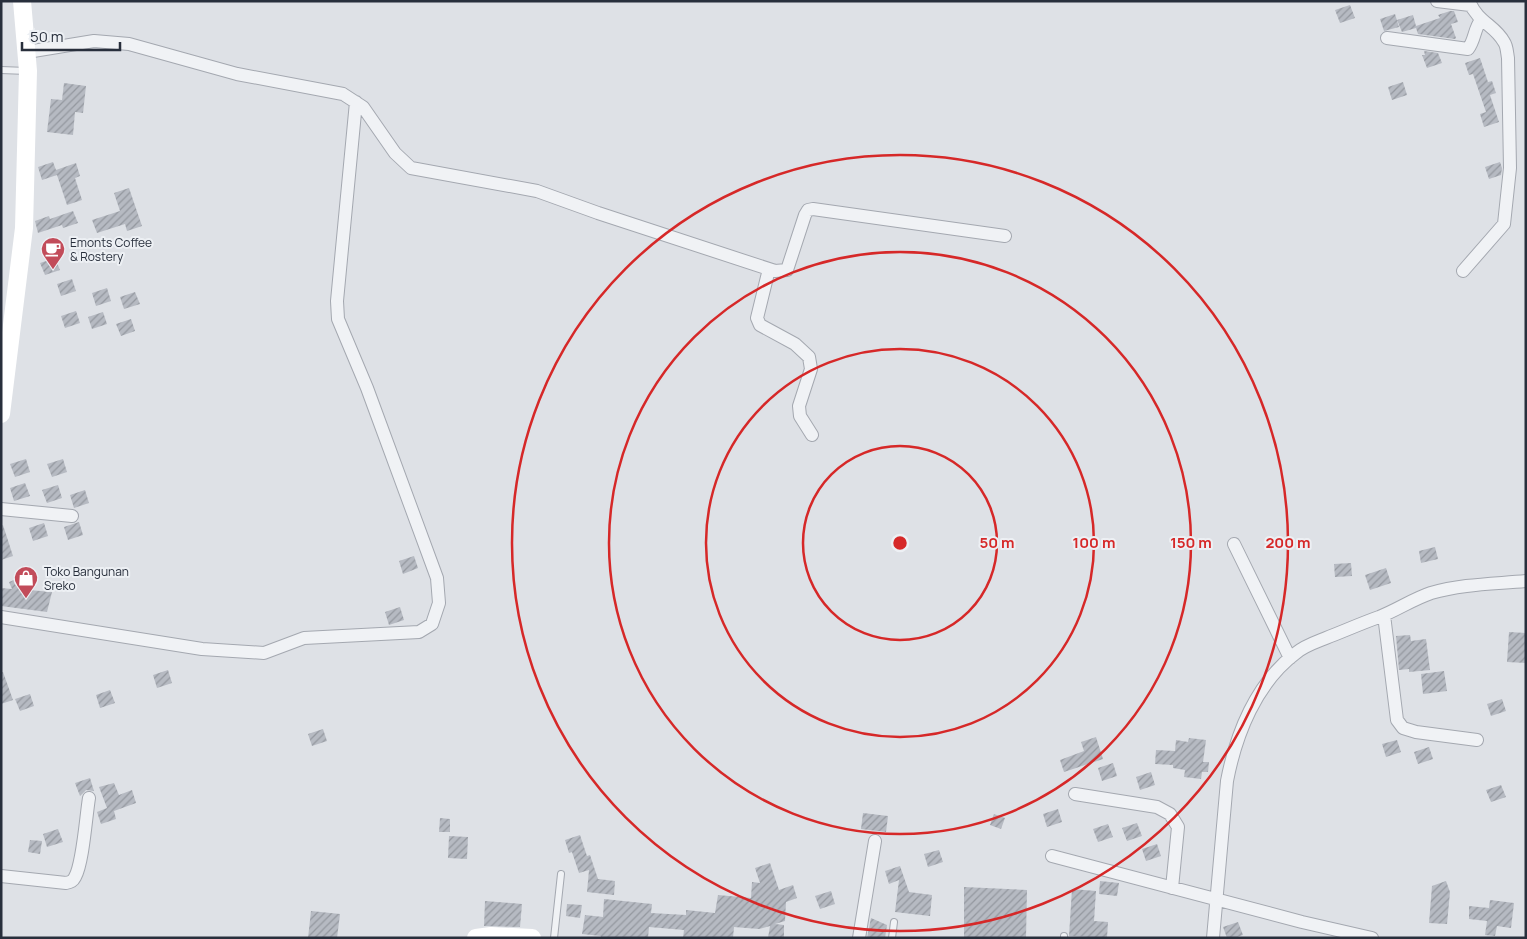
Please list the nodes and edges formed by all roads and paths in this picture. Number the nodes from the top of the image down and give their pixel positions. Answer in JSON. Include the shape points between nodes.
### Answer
{"nodes":[{"id":1,"x":22,"y":1,"type":"edge"},
{"id":2,"x":1437,"y":1,"type":"edge"},
{"id":3,"x":1470,"y":3,"type":"edge"},
{"id":4,"x":1481,"y":20,"type":"junction"},
{"id":5,"x":1388,"y":38,"type":"dead end"},
{"id":6,"x":27,"y":52,"type":"junction"},
{"id":7,"x":1,"y":70,"type":"edge"},
{"id":8,"x":28,"y":71,"type":"junction"},
{"id":9,"x":356,"y":102,"type":"junction"},
{"id":10,"x":1005,"y":236,"type":"dead end"},
{"id":11,"x":769,"y":269,"type":"junction"},
{"id":12,"x":1463,"y":271,"type":"dead end"},
{"id":13,"x":1,"y":414,"type":"edge"},
{"id":14,"x":812,"y":436,"type":"dead end"},
{"id":15,"x":1,"y":509,"type":"edge"},
{"id":16,"x":72,"y":516,"type":"dead end"},
{"id":17,"x":1234,"y":544,"type":"dead end"},
{"id":18,"x":1526,"y":581,"type":"edge"},
{"id":19,"x":1384,"y":615,"type":"junction"},
{"id":20,"x":1,"y":617,"type":"edge"},
{"id":21,"x":1290,"y":658,"type":"junction"},
{"id":22,"x":1477,"y":740,"type":"dead end"},
{"id":23,"x":1075,"y":794,"type":"dead end"},
{"id":24,"x":89,"y":798,"type":"dead end"},
{"id":25,"x":875,"y":842,"type":"dead end"},
{"id":26,"x":1052,"y":856,"type":"dead end"},
{"id":27,"x":560,"y":874,"type":"dead end"},
{"id":28,"x":1,"y":876,"type":"edge"},
{"id":29,"x":1172,"y":888,"type":"junction"},
{"id":30,"x":1216,"y":900,"type":"junction"},
{"id":31,"x":894,"y":922,"type":"dead end"},
{"id":32,"x":476,"y":938,"type":"edge"},
{"id":33,"x":532,"y":938,"type":"edge"},
{"id":34,"x":554,"y":938,"type":"edge"},
{"id":35,"x":859,"y":938,"type":"edge"},
{"id":36,"x":892,"y":938,"type":"edge"},
{"id":37,"x":1213,"y":938,"type":"edge"},
{"id":38,"x":1372,"y":938,"type":"edge"}],
"edges":[{"from":1,"to":6,"type":"street"},
{"from":2,"to":3,"type":"street"},
{"from":3,"to":4,"type":"street"},
{"from":4,"to":5,"type":"street","via":[[1468,49]]},
{"from":4,"to":12,"type":"street","via":[[1505,43],[1508,58],[1510,168],[1504,224]]},
{"from":6,"to":8,"type":"street"},
{"from":6,"to":9,"type":"street","via":[[94,41],[129,44],[237,74],[343,94]]},
{"from":7,"to":8,"type":"lane"},
{"from":8,"to":13,"type":"street","via":[[24,228]]},
{"from":9,"to":11,"type":"street","via":[[411,168],[537,191]]},
{"from":9,"to":20,"type":"street","via":[[337,301],[338,320],[367,388],[437,578],[439,603],[432,624],[419,632],[304,638],[264,652],[202,649]]},
{"from":10,"to":11,"type":"street","via":[[813,208],[805,214],[787,270]]},
{"from":11,"to":14,"type":"street","via":[[757,318],[760,325],[794,344],[809,357],[811,369],[798,406]]},
{"from":15,"to":16,"type":"street"},
{"from":17,"to":21,"type":"street"},
{"from":18,"to":19,"type":"street","via":[[1444,590]]},
{"from":19,"to":21,"type":"street","via":[[1309,645]]},
{"from":19,"to":22,"type":"street","via":[[1397,720],[1404,728],[1416,732]]},
{"from":21,"to":30,"type":"street","via":[[1264,687],[1248,714],[1231,760]]},
{"from":23,"to":29,"type":"street","via":[[1156,807],[1170,814],[1178,827]]},
{"from":24,"to":28,"type":"street","via":[[78,872],[72,881]]},
{"from":25,"to":35,"type":"street"},
{"from":26,"to":29,"type":"street"},
{"from":27,"to":34,"type":"lane"},
{"from":29,"to":30,"type":"street"},
{"from":30,"to":37,"type":"street"},
{"from":30,"to":38,"type":"street"},
{"from":31,"to":36,"type":"lane"},
{"from":32,"to":33,"type":"street"}]}
